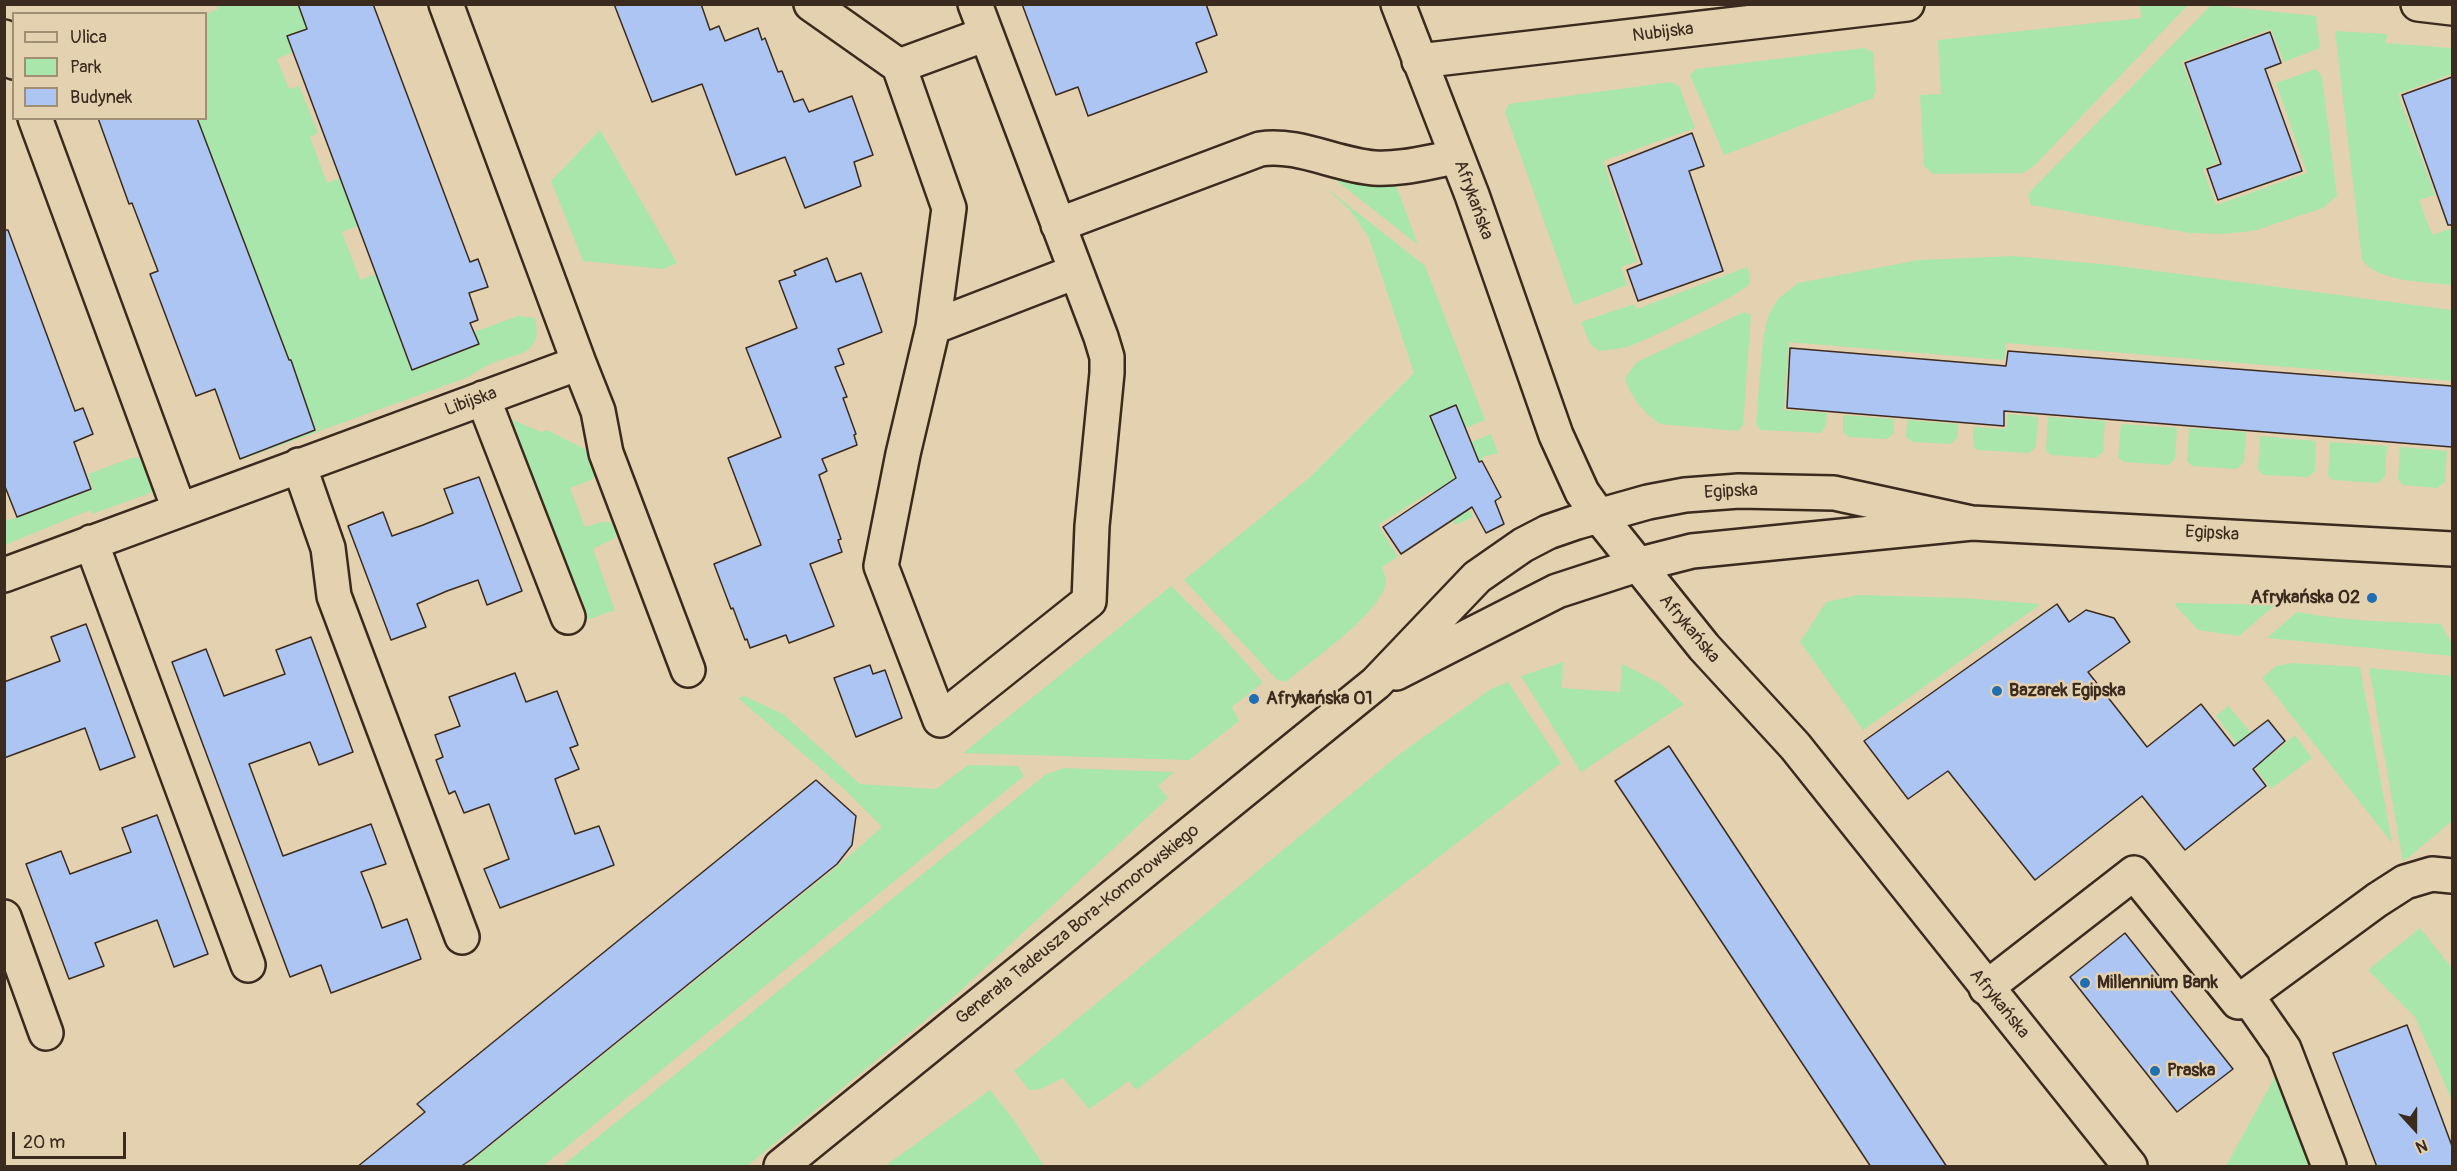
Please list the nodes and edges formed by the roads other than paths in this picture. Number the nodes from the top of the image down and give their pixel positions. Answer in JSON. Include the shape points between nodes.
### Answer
{"nodes":[{"id":1,"x":446,"y":4,"type":"edge"},
{"id":2,"x":811,"y":4,"type":"edge"},
{"id":3,"x":1398,"y":4,"type":"edge"},
{"id":4,"x":1907,"y":4,"type":"edge"},
{"id":5,"x":2418,"y":4,"type":"edge"},
{"id":6,"x":2452,"y":8,"type":"edge"},
{"id":7,"x":981,"y":19,"type":"edge"},
{"id":8,"x":4,"y":37,"type":"edge"},
{"id":9,"x":12,"y":57,"type":"edge"},
{"id":10,"x":1419,"y":61,"type":"junction"},
{"id":11,"x":899,"y":66,"type":"junction"},
{"id":12,"x":36,"y":120,"type":"edge"},
{"id":13,"x":1457,"y":157,"type":"junction"},
{"id":14,"x":1058,"y":225,"type":"junction"},
{"id":15,"x":1075,"y":272,"type":"junction"},
{"id":16,"x":933,"y":327,"type":"junction"},
{"id":17,"x":579,"y":363,"type":"junction"},
{"id":18,"x":483,"y":398,"type":"junction"},
{"id":19,"x":299,"y":465,"type":"junction"},
{"id":20,"x":179,"y":509,"type":"junction"},
{"id":21,"x":1599,"y":516,"type":"junction"},
{"id":22,"x":1972,"y":522,"type":"junction"},
{"id":23,"x":91,"y":542,"type":"junction"},
{"id":24,"x":2452,"y":549,"type":"edge"},
{"id":25,"x":1637,"y":565,"type":"junction"},
{"id":26,"x":4,"y":574,"type":"edge"},
{"id":27,"x":568,"y":617,"type":"dead end"},
{"id":28,"x":687,"y":670,"type":"dead end"},
{"id":29,"x":1376,"y":683,"type":"junction"},
{"id":30,"x":2452,"y":876,"type":"edge"},
{"id":31,"x":4,"y":917,"type":"edge"},
{"id":32,"x":462,"y":937,"type":"dead end"},
{"id":33,"x":248,"y":965,"type":"dead end"},
{"id":34,"x":1986,"y":988,"type":"junction"},
{"id":35,"x":2247,"y":996,"type":"junction"},
{"id":36,"x":46,"y":1033,"type":"dead end"},
{"id":37,"x":781,"y":1167,"type":"edge"},
{"id":38,"x":2130,"y":1167,"type":"edge"},
{"id":39,"x":2329,"y":1167,"type":"edge"}],
"edges":[{"from":1,"to":17,"type":"street"},
{"from":2,"to":11,"type":"street"},
{"from":3,"to":10,"type":"street","name":"Afrykańska"},
{"from":4,"to":10,"type":"street","name":"Nubijska"},
{"from":5,"to":6,"type":"street"},
{"from":7,"to":11,"type":"street"},
{"from":7,"to":14,"type":"street"},
{"from":8,"to":9,"type":"street"},
{"from":10,"to":13,"type":"street","name":"Afrykańska"},
{"from":11,"to":16,"type":"street","via":[[949,208]]},
{"from":12,"to":20,"type":"street"},
{"from":13,"to":14,"type":"street","via":[[1377,168],[1292,150],[1260,149]]},
{"from":13,"to":21,"type":"street","name":"Afrykańska","via":[[1556,435],[1582,492]]},
{"from":14,"to":15,"type":"street"},
{"from":15,"to":16,"type":"street"},
{"from":15,"to":16,"type":"street","via":[[1107,357],[1089,601],[940,720],[881,566]]},
{"from":17,"to":18,"type":"street","name":"Libijska"},
{"from":17,"to":28,"type":"street","via":[[598,411],[606,453]]},
{"from":18,"to":19,"type":"street","name":"Libijska"},
{"from":18,"to":27,"type":"street"},
{"from":19,"to":20,"type":"street","name":"Libijska"},
{"from":19,"to":32,"type":"street","via":[[327,548],[334,596]]},
{"from":20,"to":23,"type":"street","name":"Libijska"},
{"from":21,"to":22,"type":"street","name":"Egipska","via":[[1685,495],[1786,490],[1834,494]]},
{"from":21,"to":25,"type":"street","name":"Afrykańska"},
{"from":21,"to":29,"type":"street","name":"Generała Tadeusza Bora-Komorowskiego","via":[[1548,532],[1477,577]]},
{"from":22,"to":24,"type":"street","name":"Egipska"},
{"from":22,"to":25,"type":"street","name":"Egipska","via":[[1692,551]]},
{"from":23,"to":26,"type":"street","name":"Libijska"},
{"from":23,"to":33,"type":"street"},
{"from":25,"to":29,"type":"street","name":"Generała Tadeusza Bora-Komorowskiego","via":[[1557,591]]},
{"from":25,"to":34,"type":"street","name":"Afrykańska","via":[[1723,669],[1795,746]]},
{"from":29,"to":37,"type":"street","name":"Generała Tadeusza Bora-Komorowskiego"},
{"from":30,"to":35,"type":"street","via":[[2432,874],[2405,882],[2342,912]]},
{"from":31,"to":36,"type":"street"},
{"from":34,"to":35,"type":"street","via":[[2134,873],[2238,1002]]},
{"from":34,"to":38,"type":"street","name":"Afrykańska"},
{"from":35,"to":39,"type":"street","via":[[2284,1049]]}]}
